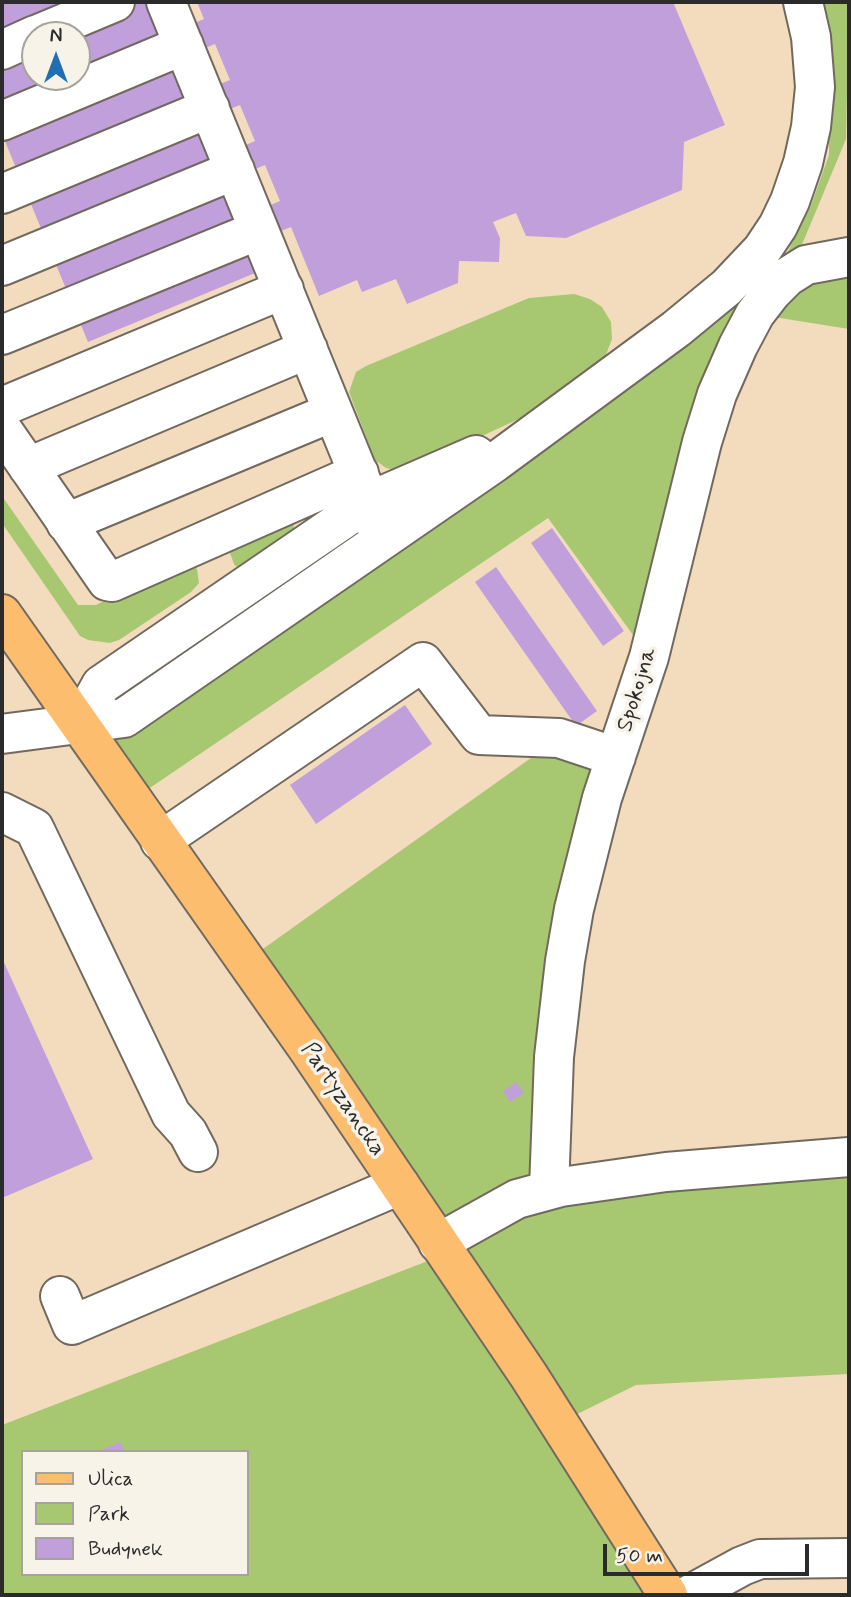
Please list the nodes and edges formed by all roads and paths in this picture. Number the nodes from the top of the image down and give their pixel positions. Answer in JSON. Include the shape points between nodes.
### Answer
{"nodes":[{"id":1,"x":114,"y":2,"type":"edge"},
{"id":2,"x":166,"y":2,"type":"edge"},
{"id":3,"x":803,"y":2,"type":"edge"},
{"id":4,"x":69,"y":21,"type":"edge"},
{"id":5,"x":21,"y":42,"type":"edge"},
{"id":6,"x":184,"y":45,"type":"junction"},
{"id":7,"x":2,"y":50,"type":"edge"},
{"id":8,"x":210,"y":108,"type":"junction"},
{"id":9,"x":2,"y":121,"type":"edge"},
{"id":10,"x":235,"y":170,"type":"junction"},
{"id":11,"x":2,"y":194,"type":"edge"},
{"id":12,"x":259,"y":230,"type":"junction"},
{"id":13,"x":849,"y":257,"type":"edge"},
{"id":14,"x":2,"y":266,"type":"edge"},
{"id":15,"x":284,"y":289,"type":"junction"},
{"id":16,"x":2,"y":335,"type":"edge"},
{"id":17,"x":308,"y":349,"type":"junction"},
{"id":18,"x":2,"y":407,"type":"edge"},
{"id":19,"x":565,"y":409,"type":"junction"},
{"id":20,"x":333,"y":412,"type":"junction"},
{"id":21,"x":2,"y":429,"type":"edge"},
{"id":22,"x":28,"y":467,"type":"junction"},
{"id":23,"x":364,"y":487,"type":"junction"},
{"id":24,"x":66,"y":523,"type":"junction"},
{"id":25,"x":203,"y":541,"type":"junction"},
{"id":26,"x":371,"y":547,"type":"junction"},
{"id":27,"x":229,"y":598,"type":"junction"},
{"id":28,"x":2,"y":614,"type":"edge"},
{"id":29,"x":79,"y":725,"type":"junction"},
{"id":30,"x":2,"y":734,"type":"edge"},
{"id":31,"x":617,"y":757,"type":"junction"},
{"id":32,"x":2,"y":812,"type":"edge"},
{"id":33,"x":160,"y":841,"type":"junction"},
{"id":34,"x":198,"y":1152,"type":"dead end"},
{"id":35,"x":849,"y":1157,"type":"edge"},
{"id":36,"x":400,"y":1185,"type":"junction"},
{"id":37,"x":550,"y":1189,"type":"junction"},
{"id":38,"x":439,"y":1243,"type":"junction"},
{"id":39,"x":60,"y":1296,"type":"dead end"},
{"id":40,"x":849,"y":1558,"type":"edge"},
{"id":41,"x":668,"y":1595,"type":"edge"},
{"id":42,"x":688,"y":1595,"type":"edge"}],
"edges":[{"from":1,"to":4,"type":"street"},
{"from":2,"to":6,"type":"street"},
{"from":3,"to":19,"type":"street","via":[[814,63],[814,110],[797,183],[778,226],[746,270],[720,293]]},
{"from":5,"to":7,"type":"street"},
{"from":6,"to":8,"type":"street"},
{"from":6,"to":9,"type":"street"},
{"from":8,"to":10,"type":"street"},
{"from":8,"to":11,"type":"street"},
{"from":10,"to":12,"type":"street"},
{"from":10,"to":14,"type":"street"},
{"from":12,"to":15,"type":"street"},
{"from":12,"to":16,"type":"street"},
{"from":13,"to":31,"type":"street","name":"Spokojna","via":[[806,265],[787,277],[755,314],[738,346],[702,442],[649,657]]},
{"from":15,"to":17,"type":"street"},
{"from":15,"to":18,"type":"street"},
{"from":17,"to":20,"type":"street"},
{"from":17,"to":22,"type":"street"},
{"from":19,"to":23,"type":"street","via":[[486,450]]},
{"from":19,"to":26,"type":"street"},
{"from":20,"to":23,"type":"street"},
{"from":20,"to":24,"type":"street"},
{"from":21,"to":22,"type":"street"},
{"from":22,"to":24,"type":"street"},
{"from":23,"to":25,"type":"street"},
{"from":23,"to":26,"type":"street","via":[[376,521]]},
{"from":23,"to":27,"type":"street"},
{"from":24,"to":25,"type":"street","via":[[112,582]]},
{"from":25,"to":27,"type":"street","via":[[225,574]]},
{"from":26,"to":29,"type":"street","via":[[124,718]]},
{"from":27,"to":29,"type":"street","via":[[101,685]]},
{"from":28,"to":29,"type":"main road","name":"Partyzancka"},
{"from":29,"to":30,"type":"street"},
{"from":29,"to":33,"type":"main road","name":"Partyzancka"},
{"from":31,"to":33,"type":"street","via":[[559,738],[479,736],[423,662]]},
{"from":31,"to":37,"type":"street","name":"Spokojna","via":[[583,870],[565,961],[554,1057]]},
{"from":32,"to":34,"type":"street","via":[[34,828],[171,1114]]},
{"from":33,"to":36,"type":"main road","name":"Partyzancka"},
{"from":35,"to":37,"type":"street","via":[[666,1172]]},
{"from":36,"to":38,"type":"main road","name":"Partyzancka"},
{"from":36,"to":39,"type":"street","via":[[72,1325]]},
{"from":37,"to":38,"type":"street","via":[[517,1199]]},
{"from":38,"to":41,"type":"main road","name":"Partyzancka"},
{"from":40,"to":42,"type":"street","via":[[760,1559]]}]}
